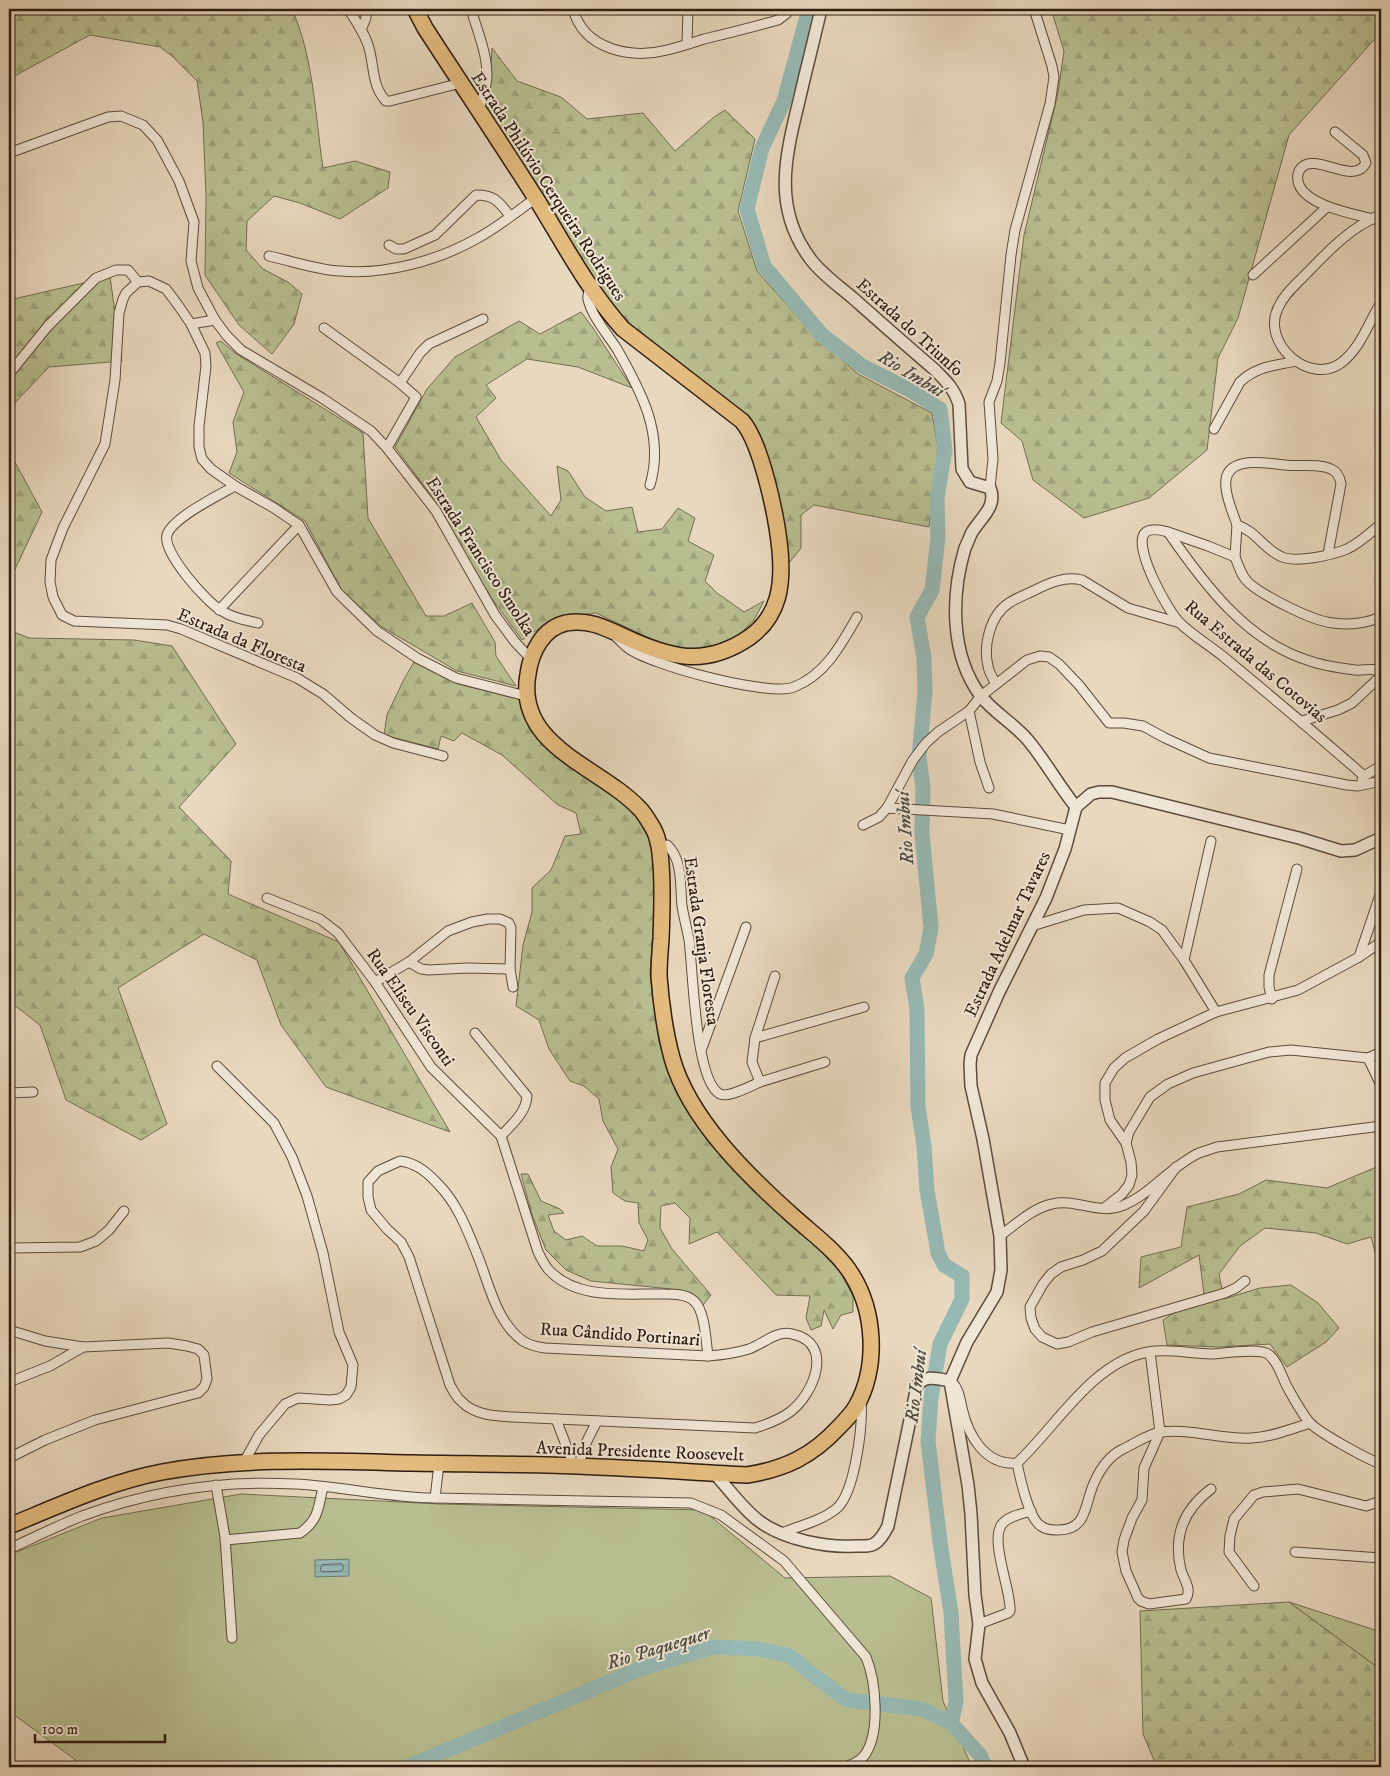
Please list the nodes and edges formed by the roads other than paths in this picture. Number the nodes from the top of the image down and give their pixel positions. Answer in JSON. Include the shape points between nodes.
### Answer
{"nodes":[{"id":1,"x":348,"y":9,"type":"edge"},
{"id":2,"x":366,"y":9,"type":"edge"},
{"id":3,"x":415,"y":9,"type":"edge"},
{"id":4,"x":471,"y":9,"type":"edge"},
{"id":5,"x":573,"y":9,"type":"edge"},
{"id":6,"x":688,"y":9,"type":"edge"},
{"id":7,"x":790,"y":9,"type":"edge"},
{"id":8,"x":821,"y":9,"type":"edge"},
{"id":9,"x":1034,"y":9,"type":"edge"},
{"id":10,"x":361,"y":30,"type":"junction"},
{"id":11,"x":687,"y":44,"type":"junction"},
{"id":12,"x":460,"y":83,"type":"junction"},
{"id":13,"x":479,"y":110,"type":"junction"},
{"id":14,"x":1335,"y":132,"type":"dead end"},
{"id":15,"x":9,"y":154,"type":"edge"},
{"id":16,"x":536,"y":198,"type":"junction"},
{"id":17,"x":1327,"y":206,"type":"junction"},
{"id":18,"x":510,"y":216,"type":"junction"},
{"id":19,"x":1377,"y":216,"type":"edge"},
{"id":20,"x":389,"y":245,"type":"dead end"},
{"id":21,"x":269,"y":256,"type":"dead end"},
{"id":22,"x":1253,"y":275,"type":"dead end"},
{"id":23,"x":138,"y":282,"type":"junction"},
{"id":24,"x":590,"y":288,"type":"junction"},
{"id":25,"x":1381,"y":303,"type":"edge"},
{"id":26,"x":483,"y":319,"type":"dead end"},
{"id":27,"x":215,"y":320,"type":"junction"},
{"id":28,"x":191,"y":324,"type":"junction"},
{"id":29,"x":324,"y":328,"type":"dead end"},
{"id":30,"x":1296,"y":361,"type":"junction"},
{"id":31,"x":9,"y":374,"type":"edge"},
{"id":32,"x":400,"y":383,"type":"junction"},
{"id":33,"x":1214,"y":430,"type":"dead end"},
{"id":34,"x":387,"y":448,"type":"junction"},
{"id":35,"x":650,"y":485,"type":"dead end"},
{"id":36,"x":235,"y":486,"type":"junction"},
{"id":37,"x":990,"y":488,"type":"junction"},
{"id":38,"x":1381,"y":524,"type":"edge"},
{"id":39,"x":299,"y":525,"type":"junction"},
{"id":40,"x":1236,"y":525,"type":"junction"},
{"id":41,"x":1168,"y":532,"type":"junction"},
{"id":42,"x":1328,"y":554,"type":"junction"},
{"id":43,"x":1235,"y":557,"type":"junction"},
{"id":44,"x":219,"y":610,"type":"junction"},
{"id":45,"x":1381,"y":616,"type":"edge"},
{"id":46,"x":856,"y":618,"type":"dead end"},
{"id":47,"x":258,"y":623,"type":"dead end"},
{"id":48,"x":1180,"y":623,"type":"junction"},
{"id":49,"x":610,"y":630,"type":"junction"},
{"id":50,"x":531,"y":659,"type":"junction"},
{"id":51,"x":1381,"y":672,"type":"edge"},
{"id":52,"x":1381,"y":676,"type":"edge"},
{"id":53,"x":996,"y":684,"type":"junction"},
{"id":54,"x":526,"y":696,"type":"junction"},
{"id":55,"x":981,"y":696,"type":"junction"},
{"id":56,"x":969,"y":711,"type":"junction"},
{"id":57,"x":1302,"y":721,"type":"junction"},
{"id":58,"x":443,"y":756,"type":"dead end"},
{"id":59,"x":1381,"y":766,"type":"edge"},
{"id":60,"x":1364,"y":776,"type":"junction"},
{"id":61,"x":1381,"y":781,"type":"edge"},
{"id":62,"x":1358,"y":786,"type":"junction"},
{"id":63,"x":989,"y":788,"type":"dead end"},
{"id":64,"x":1076,"y":807,"type":"junction"},
{"id":65,"x":887,"y":808,"type":"junction"},
{"id":66,"x":863,"y":825,"type":"dead end"},
{"id":67,"x":1070,"y":830,"type":"junction"},
{"id":68,"x":1381,"y":838,"type":"edge"},
{"id":69,"x":1211,"y":841,"type":"dead end"},
{"id":70,"x":660,"y":847,"type":"junction"},
{"id":71,"x":1298,"y":869,"type":"dead end"},
{"id":72,"x":1381,"y":892,"type":"edge"},
{"id":73,"x":267,"y":898,"type":"dead end"},
{"id":74,"x":1032,"y":926,"type":"junction"},
{"id":75,"x":746,"y":927,"type":"dead end"},
{"id":76,"x":1381,"y":942,"type":"edge"},
{"id":77,"x":1359,"y":957,"type":"junction"},
{"id":78,"x":1184,"y":960,"type":"junction"},
{"id":79,"x":409,"y":962,"type":"junction"},
{"id":80,"x":510,"y":969,"type":"junction"},
{"id":81,"x":775,"y":976,"type":"dead end"},
{"id":82,"x":375,"y":982,"type":"junction"},
{"id":83,"x":513,"y":987,"type":"dead end"},
{"id":84,"x":1272,"y":998,"type":"junction"},
{"id":85,"x":864,"y":1007,"type":"dead end"},
{"id":86,"x":1216,"y":1012,"type":"junction"},
{"id":87,"x":476,"y":1033,"type":"dead end"},
{"id":88,"x":755,"y":1038,"type":"junction"},
{"id":89,"x":701,"y":1050,"type":"junction"},
{"id":90,"x":1381,"y":1052,"type":"edge"},
{"id":91,"x":1368,"y":1058,"type":"junction"},
{"id":92,"x":825,"y":1062,"type":"dead end"},
{"id":93,"x":218,"y":1066,"type":"dead end"},
{"id":94,"x":760,"y":1082,"type":"junction"},
{"id":95,"x":1381,"y":1085,"type":"edge"},
{"id":96,"x":33,"y":1092,"type":"dead end"},
{"id":97,"x":9,"y":1094,"type":"edge"},
{"id":98,"x":1381,"y":1126,"type":"edge"},
{"id":99,"x":500,"y":1136,"type":"junction"},
{"id":100,"x":1126,"y":1143,"type":"junction"},
{"id":101,"x":1176,"y":1168,"type":"junction"},
{"id":102,"x":1104,"y":1208,"type":"junction"},
{"id":103,"x":124,"y":1211,"type":"dead end"},
{"id":104,"x":1000,"y":1236,"type":"junction"},
{"id":105,"x":9,"y":1248,"type":"edge"},
{"id":106,"x":1245,"y":1281,"type":"dead end"},
{"id":107,"x":9,"y":1330,"type":"edge"},
{"id":108,"x":83,"y":1347,"type":"junction"},
{"id":109,"x":1150,"y":1352,"type":"junction"},
{"id":110,"x":708,"y":1356,"type":"junction"},
{"id":111,"x":946,"y":1380,"type":"junction"},
{"id":112,"x":9,"y":1382,"type":"edge"},
{"id":113,"x":861,"y":1397,"type":"junction"},
{"id":114,"x":556,"y":1419,"type":"junction"},
{"id":115,"x":597,"y":1421,"type":"junction"},
{"id":116,"x":1310,"y":1423,"type":"junction"},
{"id":117,"x":1160,"y":1432,"type":"junction"},
{"id":118,"x":9,"y":1458,"type":"edge"},
{"id":119,"x":1017,"y":1463,"type":"junction"},
{"id":120,"x":244,"y":1464,"type":"junction"},
{"id":121,"x":439,"y":1464,"type":"junction"},
{"id":122,"x":1381,"y":1464,"type":"edge"},
{"id":123,"x":576,"y":1466,"type":"junction"},
{"id":124,"x":714,"y":1473,"type":"junction"},
{"id":125,"x":216,"y":1484,"type":"junction"},
{"id":126,"x":323,"y":1486,"type":"junction"},
{"id":127,"x":1211,"y":1489,"type":"dead end"},
{"id":128,"x":435,"y":1498,"type":"junction"},
{"id":129,"x":1381,"y":1501,"type":"edge"},
{"id":130,"x":1031,"y":1511,"type":"junction"},
{"id":131,"x":9,"y":1526,"type":"edge"},
{"id":132,"x":782,"y":1533,"type":"junction"},
{"id":133,"x":225,"y":1540,"type":"junction"},
{"id":134,"x":9,"y":1549,"type":"edge"},
{"id":135,"x":1295,"y":1552,"type":"dead end"},
{"id":136,"x":1381,"y":1558,"type":"edge"},
{"id":137,"x":1254,"y":1586,"type":"dead end"},
{"id":138,"x":978,"y":1624,"type":"junction"},
{"id":139,"x":232,"y":1638,"type":"dead end"},
{"id":140,"x":844,"y":1767,"type":"edge"},
{"id":141,"x":1024,"y":1767,"type":"edge"}],
"edges":[{"from":1,"to":10,"type":"street"},
{"from":2,"to":10,"type":"street"},
{"from":3,"to":12,"type":"main road","name":"Estrada Philúvio Cerqueira Rodrigues"},
{"from":4,"to":13,"type":"street","via":[[487,74]]},
{"from":5,"to":11,"type":"street","via":[[583,29],[594,41],[614,50],[640,54]]},
{"from":6,"to":11,"type":"street"},
{"from":7,"to":11,"type":"street","via":[[778,20]]},
{"from":8,"to":37,"type":"street","name":"Estrada do Triunfo","via":[[790,138],[784,191],[787,210],[812,262],[956,393],[962,469],[970,482]]},
{"from":9,"to":37,"type":"street","via":[[1054,77],[1011,255],[1000,364],[989,402],[993,459]]},
{"from":10,"to":12,"type":"street","via":[[369,48],[376,85],[386,101]]},
{"from":12,"to":13,"type":"main road","name":"Estrada Philúvio Cerqueira Rodrigues"},
{"from":13,"to":16,"type":"main road","name":"Estrada Philúvio Cerqueira Rodrigues"},
{"from":14,"to":17,"type":"street","via":[[1363,155],[1366,163],[1356,172],[1310,163],[1303,166],[1297,175],[1298,184],[1307,195]]},
{"from":15,"to":27,"type":"street","name":"Estrada Francisco Smolka","via":[[108,117],[121,116],[143,125],[157,140],[188,204],[194,222],[191,261],[198,288]]},
{"from":16,"to":18,"type":"street"},
{"from":16,"to":24,"type":"main road","name":"Estrada Philúvio Cerqueira Rodrigues"},
{"from":17,"to":19,"type":"street"},
{"from":17,"to":22,"type":"street"},
{"from":18,"to":20,"type":"street","via":[[496,199],[476,195],[435,235],[404,249]]},
{"from":18,"to":21,"type":"street","via":[[476,239],[433,258],[400,267],[339,271]]},
{"from":19,"to":30,"type":"street","via":[[1338,243],[1288,293],[1278,308],[1274,323],[1276,338],[1283,350]]},
{"from":23,"to":28,"type":"street","via":[[149,281],[166,289]]},
{"from":23,"to":31,"type":"street","via":[[128,270],[116,270],[96,278],[48,326]]},
{"from":23,"to":58,"type":"street","name":"Estrada da Floresta","via":[[126,293],[119,313],[115,380],[106,444],[63,528],[52,560],[50,582],[62,615],[74,621],[167,625],[181,629],[297,678],[375,735]]},
{"from":24,"to":35,"type":"street","via":[[587,298],[592,310],[643,398],[653,426],[655,445]]},
{"from":24,"to":49,"type":"main road","name":"Estrada Philúvio Cerqueira Rodrigues","via":[[623,329],[742,421],[749,430],[775,520],[781,573],[777,603],[757,632],[735,647],[714,654],[676,656],[651,650]]},
{"from":25,"to":30,"type":"street","via":[[1353,352],[1342,362],[1330,369],[1319,370]]},
{"from":26,"to":32,"type":"street","via":[[429,344]]},
{"from":27,"to":28,"type":"street"},
{"from":27,"to":34,"type":"street","name":"Estrada Francisco Smolka","via":[[241,350],[322,398],[371,431]]},
{"from":28,"to":36,"type":"street","via":[[205,353],[199,447],[202,459]]},
{"from":29,"to":32,"type":"street"},
{"from":30,"to":33,"type":"street","via":[[1254,370],[1244,378]]},
{"from":32,"to":34,"type":"street","via":[[416,397]]},
{"from":34,"to":50,"type":"street","name":"Estrada Francisco Smolka","via":[[436,511],[495,615]]},
{"from":36,"to":39,"type":"street"},
{"from":36,"to":44,"type":"street","via":[[186,514],[167,534],[178,565],[190,582]]},
{"from":37,"to":55,"type":"street","via":[[992,499],[989,509],[970,535],[965,550],[955,609],[962,654]]},
{"from":38,"to":42,"type":"street","via":[[1348,548]]},
{"from":39,"to":44,"type":"street"},
{"from":39,"to":54,"type":"street","via":[[336,592],[377,631],[456,678]]},
{"from":40,"to":42,"type":"street","via":[[1254,534],[1282,557],[1290,559]]},
{"from":40,"to":42,"type":"street","via":[[1226,479],[1239,464],[1330,469],[1340,478],[1341,484]]},
{"from":40,"to":43,"type":"street"},
{"from":41,"to":43,"type":"street"},
{"from":41,"to":48,"type":"street","name":"Rua Estrada das Cotovias","via":[[1148,530],[1141,540],[1152,576],[1165,603]]},
{"from":41,"to":51,"type":"street","via":[[1224,605],[1280,648],[1319,664]]},
{"from":43,"to":45,"type":"street","via":[[1249,583],[1278,601],[1318,619],[1332,623],[1361,623]]},
{"from":44,"to":47,"type":"street"},
{"from":46,"to":49,"type":"street","via":[[826,665],[793,688],[779,690],[691,673],[652,660],[629,649]]},
{"from":48,"to":53,"type":"street","via":[[1128,608],[1082,580],[1058,580],[1008,603],[997,615],[985,653],[988,669]]},
{"from":48,"to":57,"type":"street","name":"Rua Estrada das Cotovias"},
{"from":49,"to":50,"type":"main road","name":"Estrada Philúvio Cerqueira Rodrigues","via":[[587,622],[561,624],[543,637]]},
{"from":50,"to":54,"type":"main road","name":"Avenida Presidente Roosevelt"},
{"from":52,"to":57,"type":"street","via":[[1352,703]]},
{"from":53,"to":55,"type":"street"},
{"from":53,"to":62,"type":"street","via":[[1027,660],[1049,657],[1079,685],[1109,723],[1143,726],[1209,758]]},
{"from":54,"to":70,"type":"main road","name":"Avenida Presidente Roosevelt","via":[[533,720],[548,739],[641,809],[656,832]]},
{"from":55,"to":56,"type":"street"},
{"from":55,"to":64,"type":"street","via":[[1026,738]]},
{"from":56,"to":63,"type":"street"},
{"from":56,"to":65,"type":"street","via":[[926,743],[912,760]]},
{"from":57,"to":60,"type":"street","name":"Rua Estrada das Cotovias"},
{"from":59,"to":60,"type":"street"},
{"from":60,"to":62,"type":"street"},
{"from":61,"to":62,"type":"street"},
{"from":64,"to":67,"type":"street","name":"Estrada Adelmar Tavares"},
{"from":64,"to":68,"type":"street","via":[[1091,794],[1112,792],[1341,851],[1355,850]]},
{"from":65,"to":66,"type":"street","via":[[879,817]]},
{"from":65,"to":67,"type":"street","via":[[993,814]]},
{"from":67,"to":74,"type":"street","name":"Estrada Adelmar Tavares","via":[[1046,898]]},
{"from":69,"to":78,"type":"street"},
{"from":70,"to":89,"type":"street","name":"Estrada Granja Floresta","via":[[667,845],[674,851],[679,873]]},
{"from":70,"to":113,"type":"main road","name":"Avenida Presidente Roosevelt","via":[[663,882],[659,975],[673,1061],[687,1092],[725,1148],[758,1184],[835,1254],[851,1274],[862,1295],[871,1338],[871,1362]]},
{"from":71,"to":84,"type":"street","via":[[1270,975]]},
{"from":72,"to":77,"type":"street"},
{"from":73,"to":82,"type":"street","name":"Rua Eliseu Visconti","via":[[320,919],[338,933]]},
{"from":74,"to":78,"type":"street","via":[[1084,910],[1118,908],[1162,930]]},
{"from":74,"to":104,"type":"street","name":"Estrada Adelmar Tavares","via":[[980,1034],[970,1064],[971,1086]]},
{"from":75,"to":89,"type":"street"},
{"from":76,"to":77,"type":"street"},
{"from":77,"to":84,"type":"street","via":[[1298,990]]},
{"from":78,"to":86,"type":"street"},
{"from":79,"to":80,"type":"street","via":[[429,970]]},
{"from":79,"to":80,"type":"street","via":[[448,931],[472,922],[500,919],[511,928]]},
{"from":79,"to":82,"type":"street"},
{"from":80,"to":83,"type":"street"},
{"from":81,"to":88,"type":"street"},
{"from":82,"to":99,"type":"street","name":"Rua Eliseu Visconti","via":[[431,1067]]},
{"from":84,"to":86,"type":"street"},
{"from":85,"to":88,"type":"street"},
{"from":86,"to":100,"type":"street","via":[[1158,1039],[1114,1068],[1105,1083],[1105,1100],[1110,1120]]},
{"from":87,"to":99,"type":"street","via":[[527,1096],[527,1104],[520,1115]]},
{"from":88,"to":94,"type":"street","via":[[752,1062]]},
{"from":89,"to":94,"type":"street","via":[[709,1082],[720,1094],[726,1095]]},
{"from":90,"to":91,"type":"street"},
{"from":91,"to":95,"type":"street"},
{"from":91,"to":100,"type":"street","via":[[1291,1050],[1268,1052],[1193,1073],[1168,1084],[1150,1097]]},
{"from":92,"to":94,"type":"street"},
{"from":93,"to":120,"type":"street","via":[[274,1123],[292,1157],[307,1196],[340,1332],[353,1365],[351,1387],[346,1395],[330,1400],[298,1398],[285,1404],[259,1435]]},
{"from":96,"to":97,"type":"street"},
{"from":98,"to":101,"type":"street","via":[[1217,1147],[1198,1153]]},
{"from":99,"to":110,"type":"street","name":"Rua Eliseu Visconti","via":[[538,1252],[548,1268],[559,1279],[592,1292],[677,1294],[691,1299],[701,1314]]},
{"from":100,"to":102,"type":"street","via":[[1132,1174],[1129,1185]]},
{"from":101,"to":102,"type":"street","via":[[1133,1200],[1112,1209]]},
{"from":101,"to":106,"type":"street","via":[[1144,1211],[1102,1251],[1050,1274],[1030,1307],[1035,1329],[1049,1341],[1062,1343],[1225,1292]]},
{"from":102,"to":104,"type":"street","via":[[1053,1203],[1039,1208]]},
{"from":103,"to":105,"type":"street","via":[[96,1241],[80,1247]]},
{"from":104,"to":111,"type":"street","name":"Estrada Adelmar Tavares","via":[[1001,1270],[996,1292]]},
{"from":107,"to":108,"type":"street","via":[[45,1341]]},
{"from":108,"to":112,"type":"street","via":[[50,1366]]},
{"from":108,"to":118,"type":"street","via":[[168,1343],[187,1346],[204,1355],[207,1379],[198,1393],[95,1420]]},
{"from":109,"to":116,"type":"street","via":[[1209,1354],[1259,1351],[1269,1354]]},
{"from":109,"to":117,"type":"street"},
{"from":109,"to":119,"type":"street","via":[[1130,1356],[1109,1368],[1087,1387]]},
{"from":110,"to":114,"type":"street","name":"Rua Cândido Portinari","via":[[545,1348],[524,1342],[511,1330],[495,1303],[477,1254],[447,1193],[422,1168],[409,1162],[400,1161],[378,1171],[368,1182],[372,1210],[401,1242],[409,1257],[443,1366],[460,1401],[489,1415]]},
{"from":110,"to":115,"type":"street","name":"Rua Cândido Portinari","via":[[750,1348],[774,1336],[791,1333],[811,1344],[817,1356],[817,1371],[814,1382],[792,1411],[756,1428]]},
{"from":111,"to":119,"type":"street","via":[[955,1386],[967,1427],[978,1445],[988,1456],[1004,1463]]},
{"from":111,"to":132,"type":"street","via":[[929,1378],[920,1382],[888,1526],[877,1543],[838,1547]]},
{"from":111,"to":138,"type":"street","via":[[968,1485]]},
{"from":113,"to":124,"type":"main road","name":"Avenida Presidente Roosevelt","via":[[852,1413],[824,1443],[803,1457],[771,1471],[748,1475]]},
{"from":113,"to":132,"type":"street","via":[[859,1439],[850,1488],[843,1501],[825,1515]]},
{"from":114,"to":115,"type":"street","name":"Rua Cândido Portinari"},
{"from":114,"to":123,"type":"street"},
{"from":115,"to":123,"type":"street"},
{"from":116,"to":117,"type":"street","via":[[1250,1438]]},
{"from":116,"to":122,"type":"street"},
{"from":117,"to":127,"type":"street","via":[[1144,1468],[1142,1500],[1132,1518],[1122,1552],[1126,1571],[1141,1601],[1149,1604],[1186,1599],[1189,1594],[1177,1550],[1179,1536],[1188,1513]]},
{"from":117,"to":130,"type":"street","via":[[1117,1452],[1107,1461],[1093,1484],[1082,1520],[1075,1526],[1047,1529],[1036,1522]]},
{"from":119,"to":130,"type":"street"},
{"from":120,"to":121,"type":"main road","name":"Avenida Presidente Roosevelt"},
{"from":120,"to":131,"type":"main road","name":"Avenida Presidente Roosevelt","via":[[161,1472],[84,1496]]},
{"from":121,"to":123,"type":"main road","name":"Avenida Presidente Roosevelt"},
{"from":121,"to":128,"type":"street"},
{"from":123,"to":124,"type":"main road","name":"Avenida Presidente Roosevelt"},
{"from":124,"to":132,"type":"street","via":[[749,1512]]},
{"from":125,"to":126,"type":"street"},
{"from":125,"to":133,"type":"street"},
{"from":125,"to":134,"type":"street","via":[[133,1499],[80,1517]]},
{"from":126,"to":128,"type":"street"},
{"from":126,"to":133,"type":"street","via":[[316,1518],[300,1533]]},
{"from":128,"to":140,"type":"street","via":[[691,1503],[721,1515],[784,1561],[866,1657],[874,1690],[871,1743],[864,1757]]},
{"from":129,"to":137,"type":"street","via":[[1366,1506],[1298,1489],[1254,1495],[1234,1519],[1229,1552]]},
{"from":130,"to":138,"type":"street","via":[[1000,1525],[1000,1561],[1010,1610]]},
{"from":133,"to":139,"type":"street"},
{"from":135,"to":136,"type":"street"},
{"from":138,"to":141,"type":"street","via":[[977,1670]]}]}
